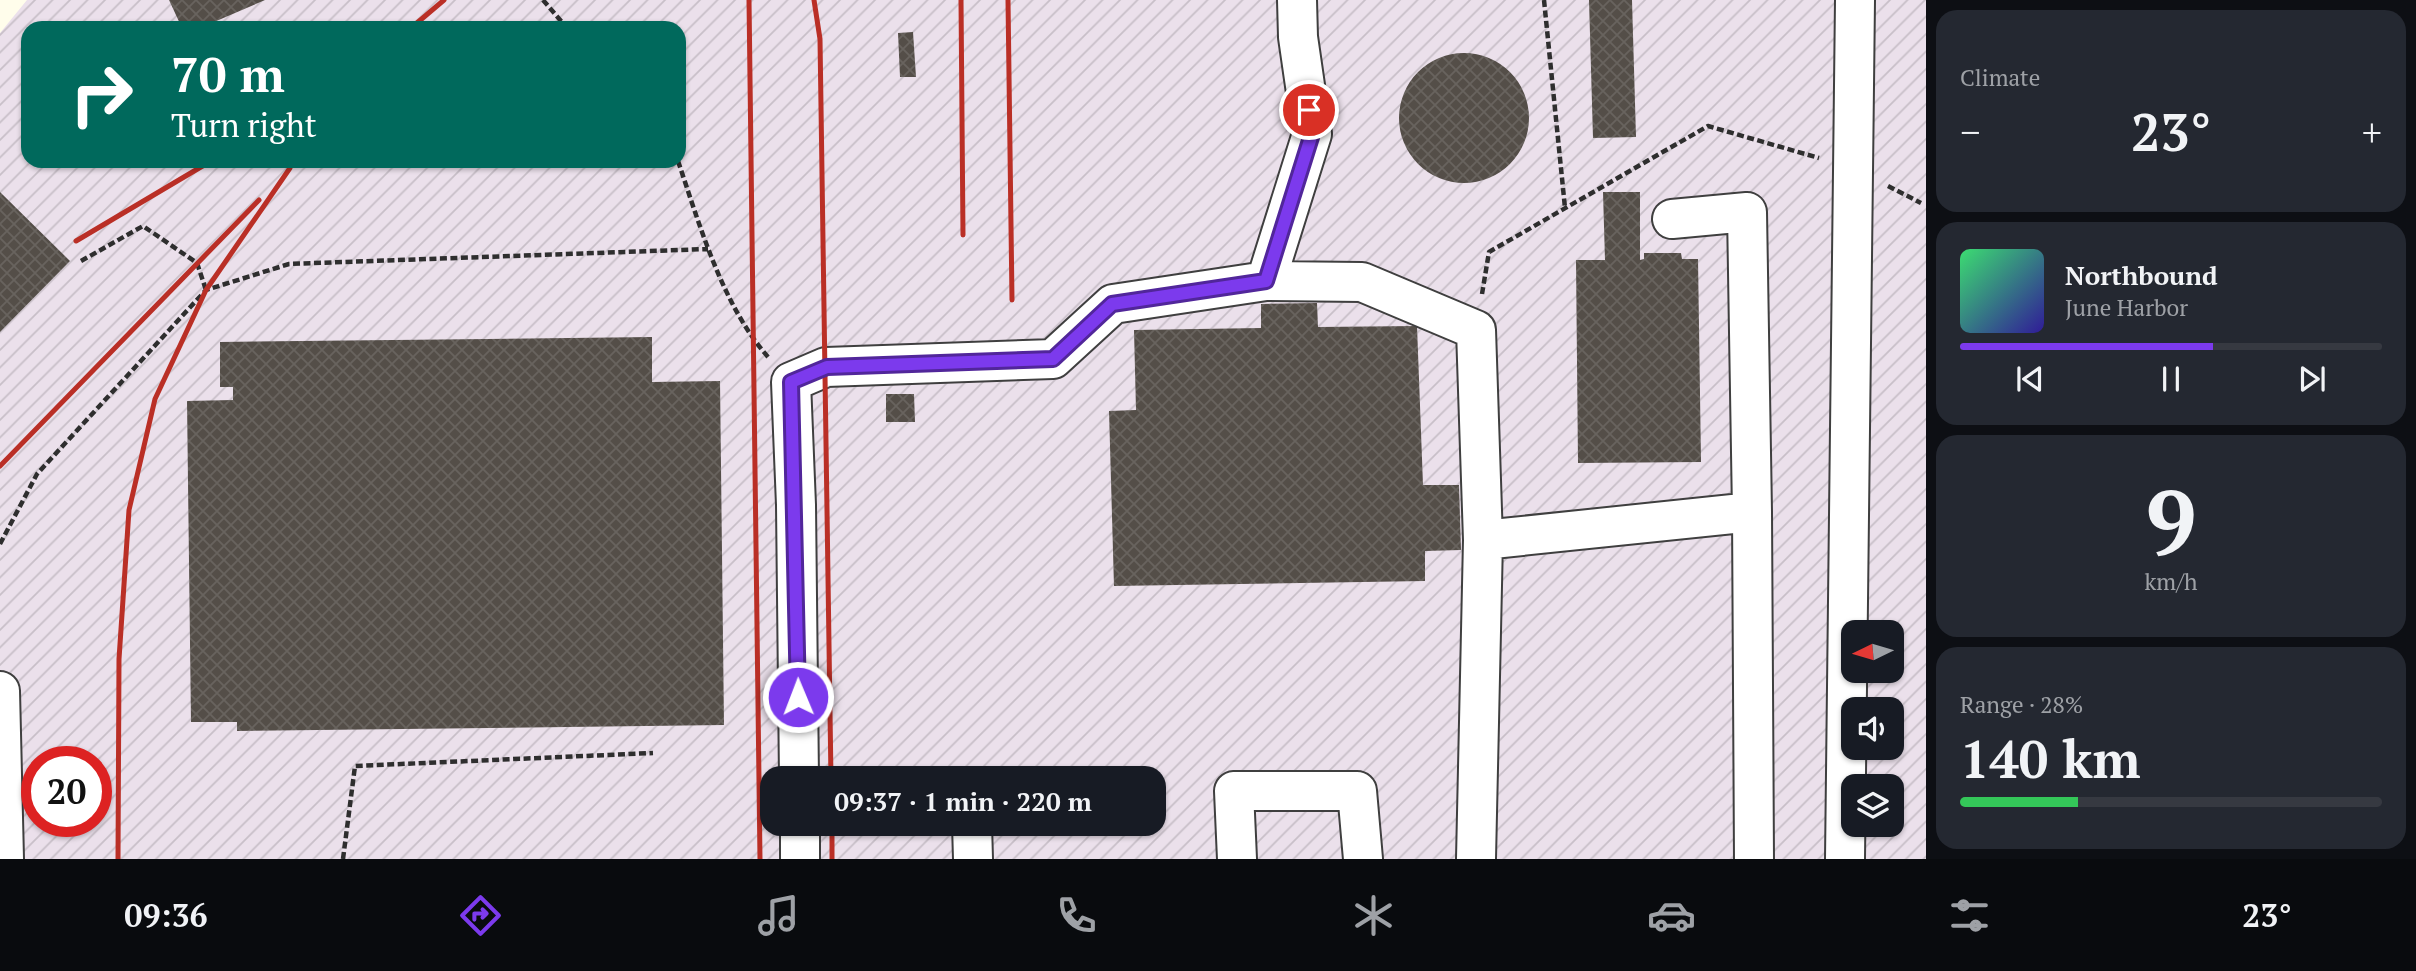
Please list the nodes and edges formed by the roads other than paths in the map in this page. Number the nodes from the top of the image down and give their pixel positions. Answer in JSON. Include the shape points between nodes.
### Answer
{"nodes":[{"id":1,"x":1297,"y":0,"type":"edge"},
{"id":2,"x":1855,"y":0,"type":"edge"},
{"id":3,"x":1672,"y":219,"type":"dead end"},
{"id":4,"x":1266,"y":281,"type":"junction"},
{"id":5,"x":1752,"y":512,"type":"junction"},
{"id":6,"x":1483,"y":540,"type":"junction"},
{"id":7,"x":0,"y":691,"type":"edge"},
{"id":8,"x":799,"y":766,"type":"edge"},
{"id":9,"x":800,"y":836,"type":"edge"},
{"id":10,"x":972,"y":836,"type":"edge"},
{"id":11,"x":4,"y":859,"type":"edge"},
{"id":12,"x":800,"y":859,"type":"edge"},
{"id":13,"x":973,"y":859,"type":"edge"},
{"id":14,"x":1237,"y":859,"type":"edge"},
{"id":15,"x":1363,"y":859,"type":"edge"},
{"id":16,"x":1476,"y":859,"type":"edge"},
{"id":17,"x":1754,"y":859,"type":"edge"},
{"id":18,"x":1845,"y":859,"type":"edge"}],
"edges":[{"from":1,"to":4,"type":"street","via":[[1312,134]]},
{"from":2,"to":18,"type":"street"},
{"from":3,"to":5,"type":"street","via":[[1746,212]]},
{"from":4,"to":6,"type":"street","via":[[1362,282],[1476,330]]},
{"from":4,"to":8,"type":"street","via":[[1112,304],[1053,359],[827,367],[791,382]]},
{"from":5,"to":6,"type":"street"},
{"from":5,"to":17,"type":"street"},
{"from":6,"to":16,"type":"street"},
{"from":7,"to":11,"type":"street"},
{"from":9,"to":12,"type":"street"},
{"from":10,"to":13,"type":"street"},
{"from":14,"to":15,"type":"street","via":[[1234,791],[1357,791]]}]}
